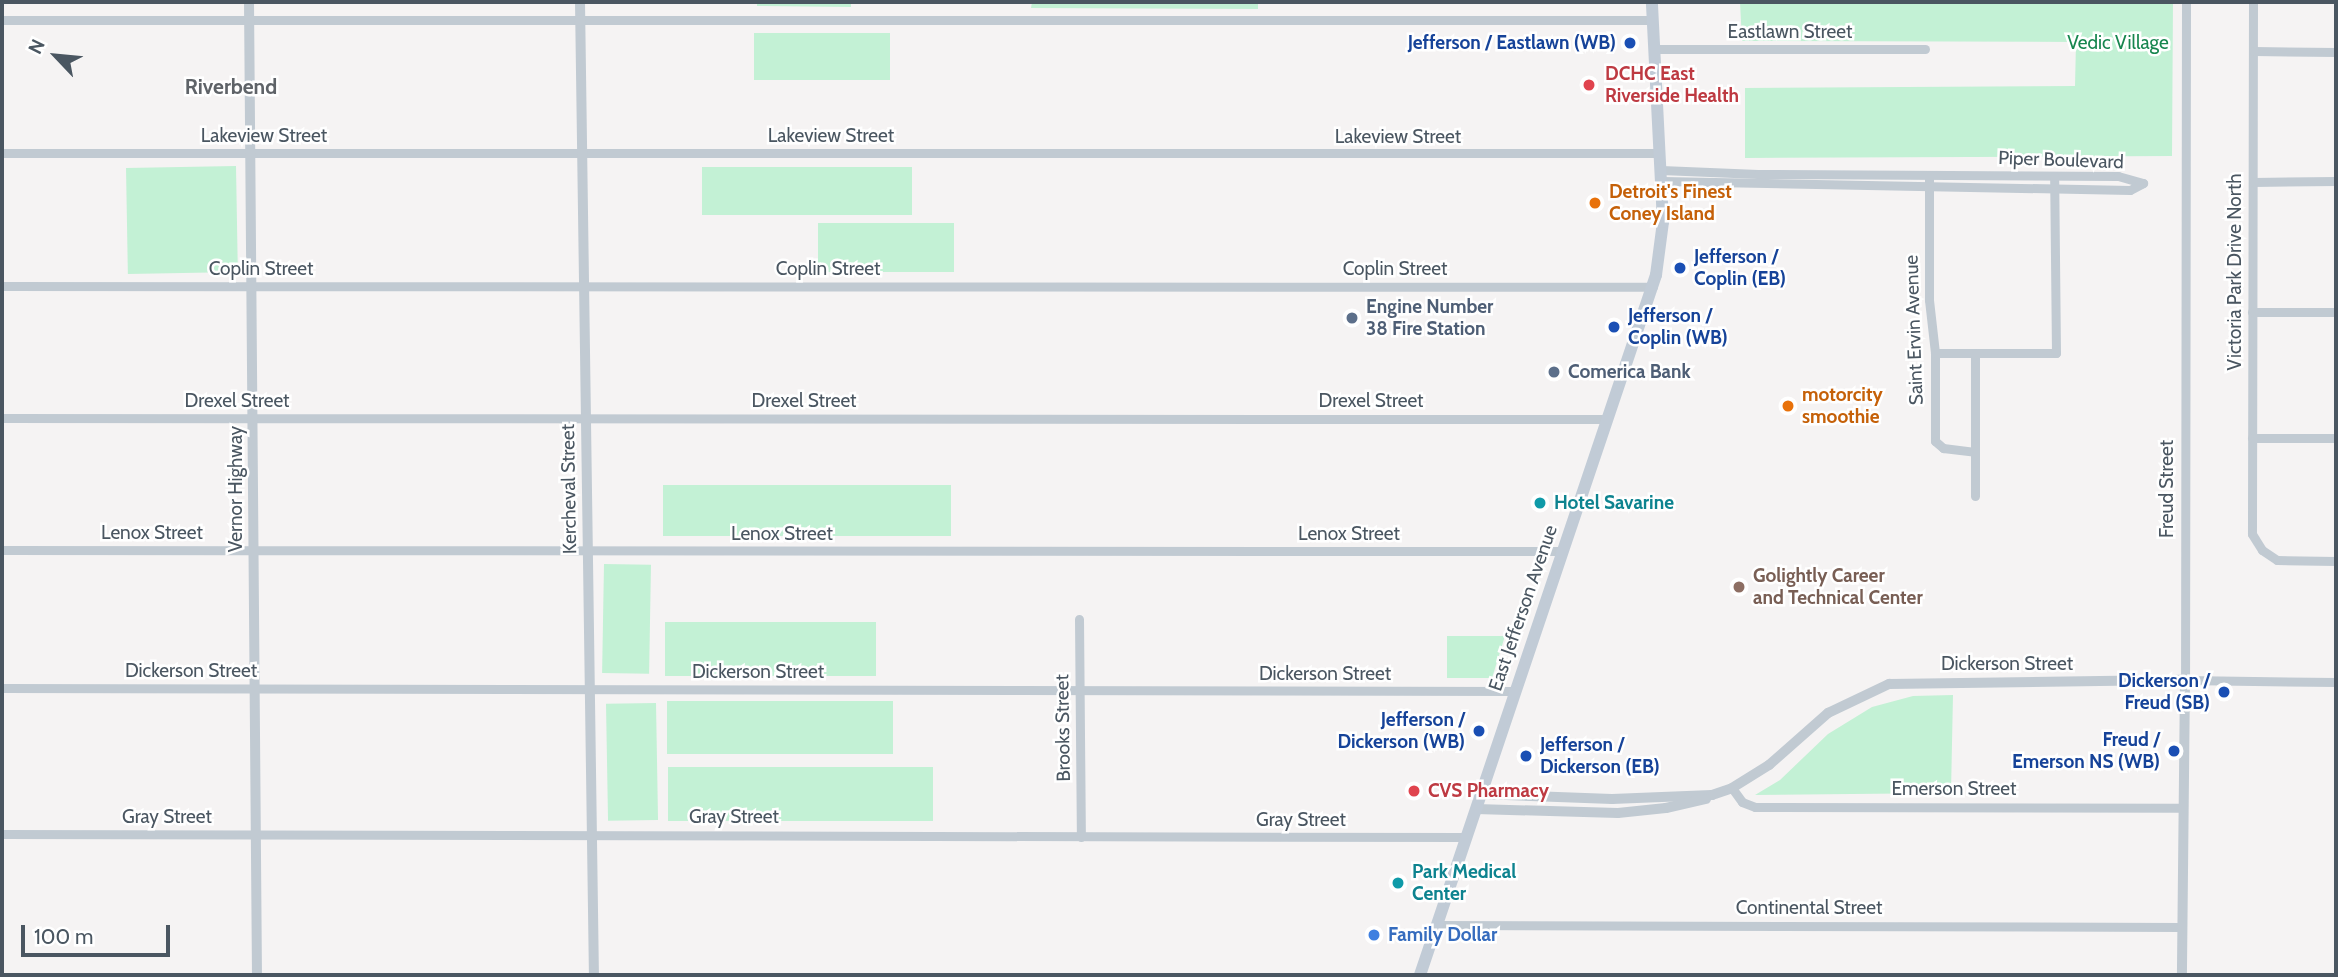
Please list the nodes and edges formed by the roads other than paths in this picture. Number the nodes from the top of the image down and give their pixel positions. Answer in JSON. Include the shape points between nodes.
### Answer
{"nodes":[{"id":1,"x":250,"y":2,"type":"edge"},
{"id":2,"x":580,"y":2,"type":"edge"},
{"id":3,"x":1652,"y":2,"type":"edge"},
{"id":4,"x":2186,"y":2,"type":"edge"},
{"id":5,"x":2253,"y":2,"type":"edge"},
{"id":6,"x":2,"y":20,"type":"edge"},
{"id":7,"x":580,"y":20,"type":"junction"},
{"id":8,"x":1653,"y":20,"type":"junction"},
{"id":9,"x":250,"y":21,"type":"junction"},
{"id":10,"x":1654,"y":49,"type":"junction"},
{"id":11,"x":1926,"y":49,"type":"dead end"},
{"id":12,"x":2254,"y":51,"type":"junction"},
{"id":13,"x":2336,"y":52,"type":"edge"},
{"id":14,"x":2,"y":153,"type":"edge"},
{"id":15,"x":251,"y":153,"type":"junction"},
{"id":16,"x":1660,"y":153,"type":"junction"},
{"id":17,"x":583,"y":154,"type":"junction"},
{"id":18,"x":1661,"y":175,"type":"junction"},
{"id":19,"x":1928,"y":175,"type":"junction"},
{"id":20,"x":2054,"y":176,"type":"junction"},
{"id":21,"x":2336,"y":181,"type":"edge"},
{"id":22,"x":2253,"y":182,"type":"junction"},
{"id":23,"x":1928,"y":188,"type":"junction"},
{"id":24,"x":2053,"y":189,"type":"junction"},
{"id":25,"x":2,"y":286,"type":"edge"},
{"id":26,"x":252,"y":286,"type":"junction"},
{"id":27,"x":584,"y":286,"type":"junction"},
{"id":28,"x":1653,"y":286,"type":"junction"},
{"id":29,"x":2252,"y":312,"type":"junction"},
{"id":30,"x":2336,"y":312,"type":"edge"},
{"id":31,"x":1936,"y":353,"type":"junction"},
{"id":32,"x":1975,"y":353,"type":"junction"},
{"id":33,"x":2,"y":418,"type":"edge"},
{"id":34,"x":253,"y":418,"type":"junction"},
{"id":35,"x":586,"y":419,"type":"junction"},
{"id":36,"x":1606,"y":419,"type":"junction"},
{"id":37,"x":2252,"y":438,"type":"junction"},
{"id":38,"x":2336,"y":438,"type":"edge"},
{"id":39,"x":1975,"y":452,"type":"junction"},
{"id":40,"x":1975,"y":496,"type":"dead end"},
{"id":41,"x":2,"y":550,"type":"edge"},
{"id":42,"x":253,"y":550,"type":"junction"},
{"id":43,"x":588,"y":551,"type":"junction"},
{"id":44,"x":1562,"y":551,"type":"junction"},
{"id":45,"x":2336,"y":561,"type":"edge"},
{"id":46,"x":1079,"y":619,"type":"dead end"},
{"id":47,"x":2185,"y":680,"type":"junction"},
{"id":48,"x":2336,"y":681,"type":"edge"},
{"id":49,"x":2,"y":688,"type":"edge"},
{"id":50,"x":254,"y":688,"type":"junction"},
{"id":51,"x":590,"y":690,"type":"junction"},
{"id":52,"x":1080,"y":691,"type":"junction"},
{"id":53,"x":1515,"y":691,"type":"junction"},
{"id":54,"x":1732,"y":788,"type":"junction"},
{"id":55,"x":1480,"y":794,"type":"junction"},
{"id":56,"x":1712,"y":795,"type":"junction"},
{"id":57,"x":2183,"y":808,"type":"junction"},
{"id":58,"x":1476,"y":809,"type":"junction"},
{"id":59,"x":2,"y":834,"type":"edge"},
{"id":60,"x":592,"y":834,"type":"junction"},
{"id":61,"x":256,"y":835,"type":"junction"},
{"id":62,"x":1081,"y":836,"type":"junction"},
{"id":63,"x":1466,"y":837,"type":"junction"},
{"id":64,"x":1437,"y":925,"type":"junction"},
{"id":65,"x":2182,"y":927,"type":"junction"},
{"id":66,"x":257,"y":975,"type":"edge"},
{"id":67,"x":594,"y":975,"type":"edge"},
{"id":68,"x":1420,"y":975,"type":"edge"},
{"id":69,"x":2182,"y":975,"type":"edge"}],
"edges":[{"from":1,"to":9,"type":"street","name":"Vernor Highway"},
{"from":2,"to":7,"type":"street","name":"Kercheval Street"},
{"from":3,"to":8,"type":"main road","name":"East Jefferson Avenue"},
{"from":4,"to":47,"type":"street","name":"Freud Street"},
{"from":5,"to":12,"type":"street","name":"Victoria Park Drive North"},
{"from":6,"to":9,"type":"street"},
{"from":7,"to":8,"type":"street"},
{"from":7,"to":9,"type":"street"},
{"from":7,"to":17,"type":"street","name":"Kercheval Street"},
{"from":8,"to":10,"type":"main road","name":"East Jefferson Avenue"},
{"from":9,"to":15,"type":"street","name":"Vernor Highway"},
{"from":10,"to":11,"type":"street","name":"Eastlawn Street"},
{"from":10,"to":16,"type":"main road","name":"East Jefferson Avenue"},
{"from":12,"to":13,"type":"street"},
{"from":12,"to":22,"type":"street","name":"Victoria Park Drive North"},
{"from":14,"to":15,"type":"street","name":"Lakeview Street"},
{"from":15,"to":17,"type":"street","name":"Lakeview Street"},
{"from":15,"to":26,"type":"street","name":"Vernor Highway"},
{"from":16,"to":17,"type":"street","name":"Lakeview Street"},
{"from":16,"to":18,"type":"main road","name":"East Jefferson Avenue"},
{"from":17,"to":27,"type":"street","name":"Kercheval Street"},
{"from":18,"to":19,"type":"street","name":"Piper Boulevard"},
{"from":18,"to":23,"type":"street","name":"Piper Boulevard"},
{"from":18,"to":28,"type":"main road","name":"East Jefferson Avenue","via":[[1663,233]]},
{"from":19,"to":20,"type":"street","name":"Piper Boulevard"},
{"from":19,"to":23,"type":"street","name":"Saint Ervin Avenue"},
{"from":20,"to":24,"type":"street"},
{"from":20,"to":24,"type":"street","name":"Piper Boulevard","via":[[2118,176],[2143,183],[2130,190]]},
{"from":21,"to":22,"type":"street"},
{"from":22,"to":29,"type":"street","name":"Victoria Park Drive North"},
{"from":23,"to":24,"type":"street","name":"Piper Boulevard"},
{"from":23,"to":31,"type":"street","name":"Saint Ervin Avenue","via":[[1929,299]]},
{"from":24,"to":32,"type":"street","via":[[2056,353]]},
{"from":25,"to":26,"type":"street","name":"Coplin Street"},
{"from":26,"to":27,"type":"street","name":"Coplin Street"},
{"from":26,"to":34,"type":"street","name":"Vernor Highway"},
{"from":27,"to":28,"type":"street","name":"Coplin Street"},
{"from":27,"to":35,"type":"street","name":"Kercheval Street"},
{"from":28,"to":36,"type":"main road","name":"East Jefferson Avenue"},
{"from":29,"to":30,"type":"street"},
{"from":29,"to":37,"type":"street","name":"Victoria Park Drive North"},
{"from":31,"to":32,"type":"street"},
{"from":31,"to":39,"type":"street","name":"Saint Ervin Avenue","via":[[1935,441],[1943,448]]},
{"from":32,"to":39,"type":"street"},
{"from":33,"to":34,"type":"street","name":"Drexel Street"},
{"from":34,"to":35,"type":"street","name":"Drexel Street"},
{"from":34,"to":42,"type":"street","name":"Vernor Highway"},
{"from":35,"to":36,"type":"street","name":"Drexel Street"},
{"from":35,"to":43,"type":"street","name":"Kercheval Street"},
{"from":36,"to":44,"type":"main road","name":"East Jefferson Avenue"},
{"from":37,"to":38,"type":"street"},
{"from":37,"to":45,"type":"street","name":"Victoria Park Drive North","via":[[2251,523],[2256,542],[2277,560]]},
{"from":39,"to":40,"type":"street"},
{"from":41,"to":42,"type":"street","name":"Lenox Street"},
{"from":42,"to":43,"type":"street","name":"Lenox Street"},
{"from":42,"to":50,"type":"street","name":"Vernor Highway"},
{"from":43,"to":44,"type":"street","name":"Lenox Street"},
{"from":43,"to":51,"type":"street","name":"Kercheval Street"},
{"from":44,"to":53,"type":"main road","name":"East Jefferson Avenue"},
{"from":46,"to":52,"type":"street","name":"Brooks Street"},
{"from":47,"to":48,"type":"street","name":"Dickerson Street"},
{"from":47,"to":54,"type":"street","name":"Dickerson Street","via":[[1889,684],[1828,713],[1769,765]]},
{"from":47,"to":57,"type":"street","name":"Freud Street"},
{"from":49,"to":50,"type":"street","name":"Dickerson Street"},
{"from":50,"to":51,"type":"street","name":"Dickerson Street"},
{"from":50,"to":61,"type":"street","name":"Vernor Highway"},
{"from":51,"to":52,"type":"street","name":"Dickerson Street"},
{"from":51,"to":60,"type":"street","name":"Kercheval Street"},
{"from":52,"to":53,"type":"street","name":"Dickerson Street"},
{"from":52,"to":62,"type":"street","name":"Brooks Street"},
{"from":53,"to":55,"type":"main road","name":"East Jefferson Avenue"},
{"from":54,"to":56,"type":"street","name":"Dickerson Street"},
{"from":54,"to":57,"type":"street","name":"Emerson Street","via":[[1742,802],[1755,807]]},
{"from":55,"to":56,"type":"street","name":"Dickerson Street","via":[[1612,799]]},
{"from":55,"to":58,"type":"main road","name":"East Jefferson Avenue"},
{"from":56,"to":58,"type":"street","name":"Dickerson Street","via":[[1692,804],[1618,813]]},
{"from":57,"to":65,"type":"street","name":"Freud Street"},
{"from":58,"to":63,"type":"main road","name":"East Jefferson Avenue"},
{"from":59,"to":61,"type":"street","name":"Gray Street"},
{"from":60,"to":61,"type":"street","name":"Gray Street"},
{"from":60,"to":62,"type":"street","name":"Gray Street"},
{"from":60,"to":67,"type":"street","name":"Kercheval Street"},
{"from":61,"to":66,"type":"street","name":"Vernor Highway"},
{"from":62,"to":63,"type":"street","name":"Gray Street"},
{"from":63,"to":64,"type":"main road","name":"East Jefferson Avenue"},
{"from":64,"to":65,"type":"street","name":"Continental Street"},
{"from":64,"to":68,"type":"main road","name":"East Jefferson Avenue"},
{"from":65,"to":69,"type":"street","name":"Freud Street"}]}
